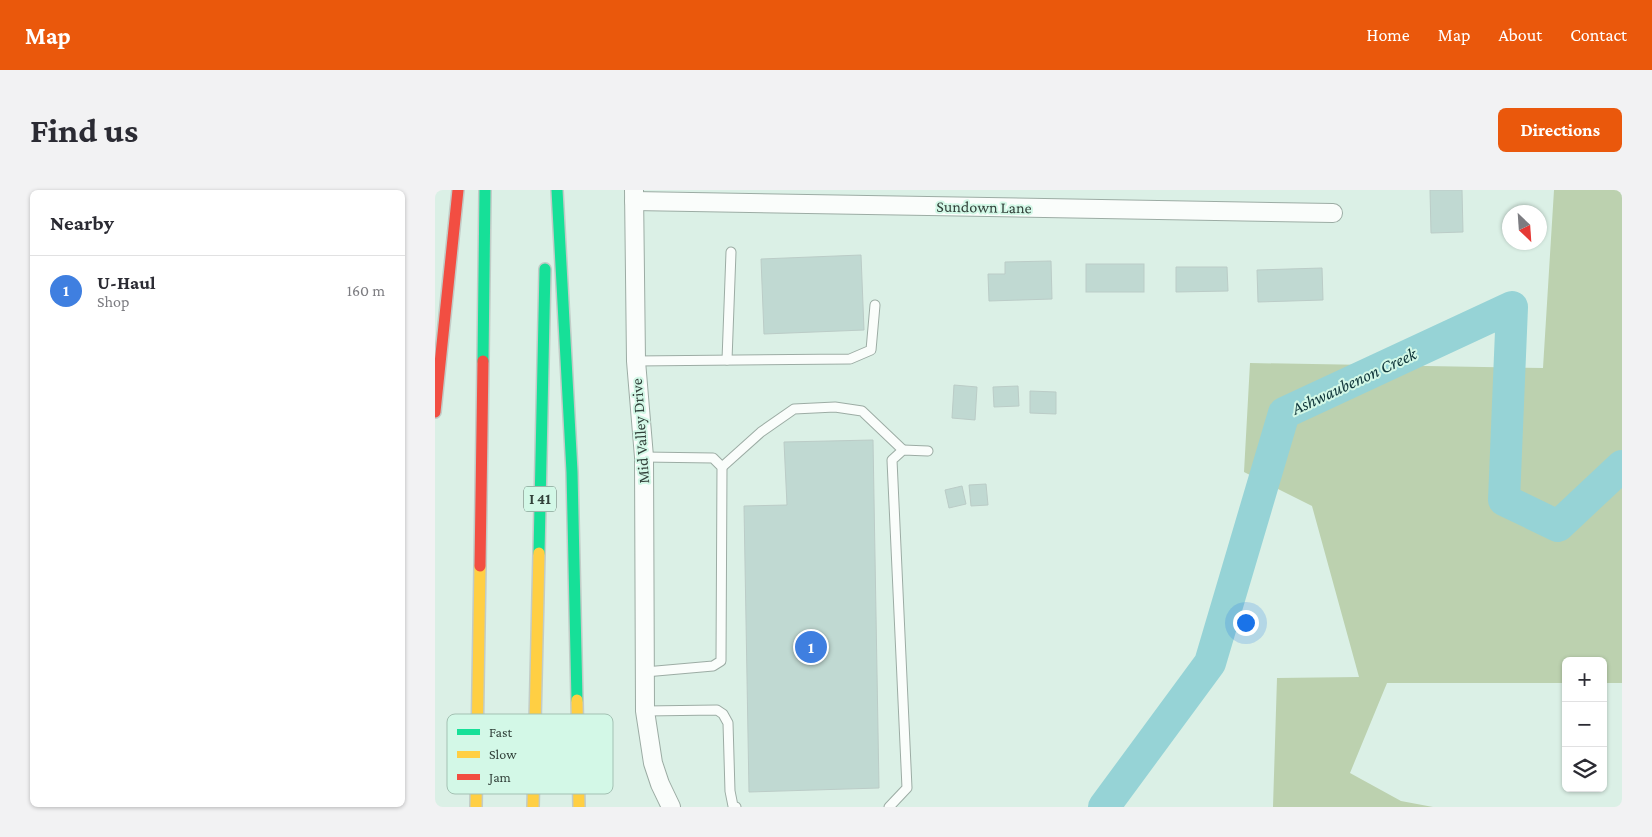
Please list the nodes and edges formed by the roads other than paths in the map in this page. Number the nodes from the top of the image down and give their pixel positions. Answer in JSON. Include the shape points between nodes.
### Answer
{"nodes":[{"id":1,"x":458,"y":190,"type":"edge"},
{"id":2,"x":485,"y":190,"type":"edge"},
{"id":3,"x":557,"y":190,"type":"edge"},
{"id":4,"x":634,"y":195,"type":"edge"},
{"id":5,"x":1333,"y":213,"type":"dead end"},
{"id":6,"x":731,"y":252,"type":"dead end"},
{"id":7,"x":545,"y":260,"type":"dead end"},
{"id":8,"x":875,"y":305,"type":"dead end"},
{"id":9,"x":727,"y":360,"type":"junction"},
{"id":10,"x":636,"y":361,"type":"junction"},
{"id":11,"x":435,"y":412,"type":"edge"},
{"id":12,"x":903,"y":450,"type":"junction"},
{"id":13,"x":928,"y":451,"type":"dead end"},
{"id":14,"x":644,"y":457,"type":"junction"},
{"id":15,"x":722,"y":467,"type":"junction"},
{"id":16,"x":645,"y":672,"type":"junction"},
{"id":17,"x":645,"y":711,"type":"junction"},
{"id":18,"x":477,"y":714,"type":"edge"},
{"id":19,"x":535,"y":714,"type":"edge"},
{"id":20,"x":577,"y":714,"type":"edge"},
{"id":21,"x":476,"y":794,"type":"edge"},
{"id":22,"x":533,"y":794,"type":"edge"},
{"id":23,"x":579,"y":794,"type":"edge"},
{"id":24,"x":476,"y":807,"type":"edge"},
{"id":25,"x":533,"y":807,"type":"edge"},
{"id":26,"x":579,"y":807,"type":"edge"},
{"id":27,"x":671,"y":807,"type":"edge"},
{"id":28,"x":736,"y":807,"type":"edge"},
{"id":29,"x":889,"y":807,"type":"edge"}],
"edges":[{"from":1,"to":11,"type":"highway"},
{"from":2,"to":18,"type":"highway"},
{"from":3,"to":20,"type":"highway","via":[[572,472]]},
{"from":4,"to":5,"type":"street","name":"Sundown Lane"},
{"from":4,"to":10,"type":"street","name":"Mid Valley Drive"},
{"from":6,"to":9,"type":"lane"},
{"from":7,"to":19,"type":"highway","number":"I 41"},
{"from":8,"to":9,"type":"lane","via":[[871,350],[850,359]]},
{"from":9,"to":10,"type":"lane"},
{"from":10,"to":14,"type":"street","name":"Mid Valley Drive"},
{"from":12,"to":13,"type":"lane"},
{"from":12,"to":15,"type":"lane","via":[[861,411],[835,407],[793,409]]},
{"from":12,"to":29,"type":"lane","via":[[892,460],[907,788]]},
{"from":14,"to":15,"type":"lane","via":[[713,458]]},
{"from":14,"to":16,"type":"street","name":"Mid Valley Drive"},
{"from":15,"to":16,"type":"lane","via":[[721,660],[713,666]]},
{"from":16,"to":17,"type":"street","name":"Mid Valley Drive"},
{"from":17,"to":27,"type":"street","name":"Mid Valley Drive","via":[[653,762]]},
{"from":17,"to":28,"type":"lane","via":[[717,710],[723,714],[728,723],[730,791]]},
{"from":21,"to":24,"type":"highway"},
{"from":22,"to":25,"type":"highway","number":"I 41"},
{"from":23,"to":26,"type":"highway"}]}
